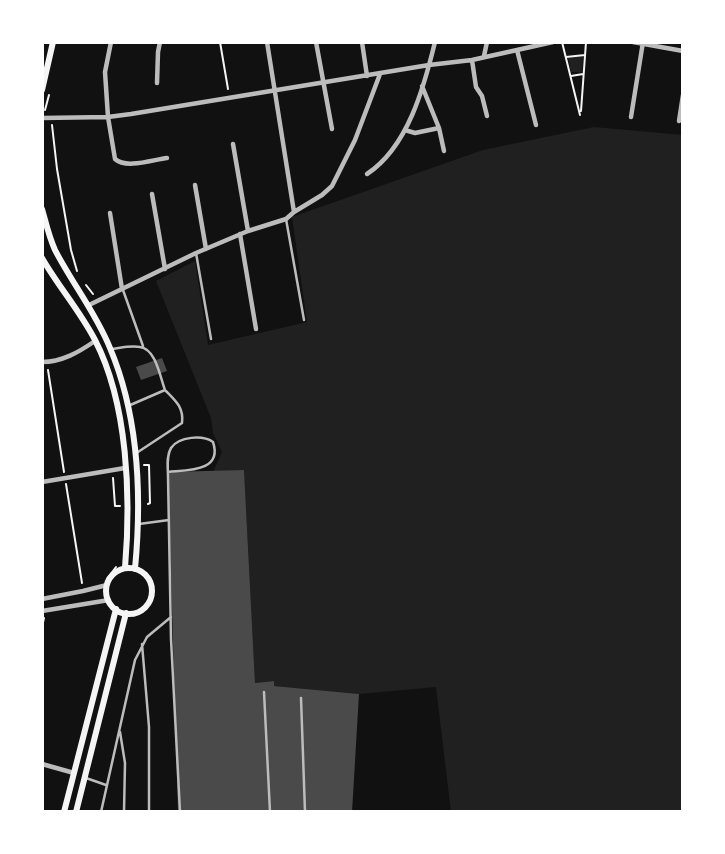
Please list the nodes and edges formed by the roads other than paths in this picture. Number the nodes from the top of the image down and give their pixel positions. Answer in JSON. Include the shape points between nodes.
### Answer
{"nodes":[{"id":1,"x":53,"y":42,"type":"edge"},
{"id":2,"x":111,"y":42,"type":"edge"},
{"id":3,"x":160,"y":42,"type":"edge"},
{"id":4,"x":267,"y":42,"type":"edge"},
{"id":5,"x":316,"y":42,"type":"edge"},
{"id":6,"x":362,"y":42,"type":"edge"},
{"id":7,"x":435,"y":42,"type":"edge"},
{"id":8,"x":487,"y":42,"type":"edge"},
{"id":9,"x":554,"y":42,"type":"edge"},
{"id":10,"x":633,"y":42,"type":"edge"},
{"id":11,"x":540,"y":43,"type":"edge"},
{"id":12,"x":642,"y":43,"type":"edge"},
{"id":13,"x":517,"y":50,"type":"junction"},
{"id":14,"x":683,"y":51,"type":"edge"},
{"id":15,"x":484,"y":56,"type":"junction"},
{"id":16,"x":472,"y":60,"type":"junction"},
{"id":17,"x":429,"y":65,"type":"junction"},
{"id":18,"x":380,"y":74,"type":"junction"},
{"id":19,"x":367,"y":76,"type":"junction"},
{"id":20,"x":157,"y":83,"type":"dead end"},
{"id":21,"x":322,"y":83,"type":"junction"},
{"id":22,"x":422,"y":86,"type":"junction"},
{"id":23,"x":42,"y":90,"type":"edge"},
{"id":24,"x":274,"y":91,"type":"junction"},
{"id":25,"x":683,"y":95,"type":"edge"},
{"id":26,"x":487,"y":116,"type":"dead end"},
{"id":27,"x":108,"y":117,"type":"junction"},
{"id":28,"x":631,"y":117,"type":"dead end"},
{"id":29,"x":42,"y":118,"type":"edge"},
{"id":30,"x":679,"y":121,"type":"dead end"},
{"id":31,"x":536,"y":125,"type":"dead end"},
{"id":32,"x":439,"y":128,"type":"junction"},
{"id":33,"x":332,"y":129,"type":"dead end"},
{"id":34,"x":405,"y":130,"type":"junction"},
{"id":35,"x":233,"y":144,"type":"dead end"},
{"id":36,"x":444,"y":151,"type":"dead end"},
{"id":37,"x":167,"y":158,"type":"dead end"},
{"id":38,"x":367,"y":174,"type":"dead end"},
{"id":39,"x":195,"y":185,"type":"dead end"},
{"id":40,"x":152,"y":194,"type":"dead end"},
{"id":41,"x":42,"y":209,"type":"edge"},
{"id":42,"x":294,"y":212,"type":"junction"},
{"id":43,"x":110,"y":213,"type":"dead end"},
{"id":44,"x":286,"y":219,"type":"junction"},
{"id":45,"x":248,"y":231,"type":"junction"},
{"id":46,"x":240,"y":234,"type":"junction"},
{"id":47,"x":206,"y":250,"type":"junction"},
{"id":48,"x":197,"y":253,"type":"junction"},
{"id":49,"x":42,"y":258,"type":"edge"},
{"id":50,"x":164,"y":269,"type":"junction"},
{"id":51,"x":122,"y":289,"type":"junction"},
{"id":52,"x":89,"y":305,"type":"junction"},
{"id":53,"x":304,"y":320,"type":"dead end"},
{"id":54,"x":256,"y":329,"type":"dead end"},
{"id":55,"x":211,"y":338,"type":"dead end"},
{"id":56,"x":95,"y":341,"type":"junction"},
{"id":57,"x":143,"y":346,"type":"junction"},
{"id":58,"x":111,"y":349,"type":"junction"},
{"id":59,"x":42,"y":362,"type":"edge"},
{"id":60,"x":165,"y":390,"type":"junction"},
{"id":61,"x":128,"y":406,"type":"junction"},
{"id":62,"x":135,"y":453,"type":"junction"},
{"id":63,"x":125,"y":468,"type":"junction"},
{"id":64,"x":168,"y":472,"type":"junction"},
{"id":65,"x":42,"y":482,"type":"edge"},
{"id":66,"x":169,"y":520,"type":"junction"},
{"id":67,"x":139,"y":524,"type":"junction"},
{"id":68,"x":125,"y":568,"type":"junction"},
{"id":69,"x":135,"y":569,"type":"junction"},
{"id":70,"x":105,"y":585,"type":"junction"},
{"id":71,"x":42,"y":598,"type":"edge"},
{"id":72,"x":109,"y":600,"type":"junction"},
{"id":73,"x":116,"y":609,"type":"junction"},
{"id":74,"x":42,"y":611,"type":"edge"},
{"id":75,"x":126,"y":613,"type":"junction"},
{"id":76,"x":171,"y":617,"type":"junction"},
{"id":77,"x":142,"y":644,"type":"junction"},
{"id":78,"x":264,"y":692,"type":"dead end"},
{"id":79,"x":301,"y":698,"type":"dead end"},
{"id":80,"x":120,"y":730,"type":"junction"},
{"id":81,"x":42,"y":764,"type":"edge"},
{"id":82,"x":74,"y":773,"type":"junction"},
{"id":83,"x":85,"y":778,"type":"junction"},
{"id":84,"x":106,"y":785,"type":"junction"},
{"id":85,"x":64,"y":812,"type":"edge"},
{"id":86,"x":76,"y":812,"type":"edge"},
{"id":87,"x":101,"y":812,"type":"edge"},
{"id":88,"x":124,"y":812,"type":"edge"},
{"id":89,"x":149,"y":812,"type":"edge"},
{"id":90,"x":180,"y":812,"type":"edge"},
{"id":91,"x":270,"y":812,"type":"edge"},
{"id":92,"x":304,"y":812,"type":"edge"}],
"edges":[{"from":1,"to":23,"type":"main road"},
{"from":2,"to":27,"type":"street","via":[[105,72]]},
{"from":3,"to":20,"type":"street"},
{"from":4,"to":24,"type":"street"},
{"from":5,"to":21,"type":"street"},
{"from":6,"to":19,"type":"street"},
{"from":7,"to":17,"type":"street"},
{"from":8,"to":15,"type":"street"},
{"from":9,"to":11,"type":"street"},
{"from":10,"to":12,"type":"street"},
{"from":11,"to":13,"type":"street"},
{"from":12,"to":14,"type":"street"},
{"from":12,"to":28,"type":"street"},
{"from":13,"to":15,"type":"street"},
{"from":13,"to":31,"type":"street"},
{"from":15,"to":16,"type":"street"},
{"from":16,"to":17,"type":"street"},
{"from":16,"to":26,"type":"street"},
{"from":17,"to":18,"type":"street"},
{"from":17,"to":22,"type":"street"},
{"from":18,"to":19,"type":"street"},
{"from":18,"to":42,"type":"street","via":[[332,186]]},
{"from":19,"to":21,"type":"street"},
{"from":21,"to":24,"type":"street"},
{"from":21,"to":33,"type":"street"},
{"from":22,"to":32,"type":"street"},
{"from":22,"to":34,"type":"street"},
{"from":24,"to":27,"type":"street"},
{"from":24,"to":42,"type":"street"},
{"from":25,"to":30,"type":"street"},
{"from":27,"to":29,"type":"street"},
{"from":27,"to":37,"type":"street","via":[[118,163]]},
{"from":32,"to":34,"type":"street","via":[[415,133]]},
{"from":32,"to":36,"type":"street"},
{"from":34,"to":38,"type":"street"},
{"from":35,"to":45,"type":"street"},
{"from":39,"to":47,"type":"street"},
{"from":40,"to":50,"type":"street"},
{"from":41,"to":52,"type":"main road","via":[[55,248]]},
{"from":42,"to":44,"type":"street"},
{"from":43,"to":51,"type":"street"},
{"from":44,"to":45,"type":"street"},
{"from":44,"to":53,"type":"lane"},
{"from":45,"to":46,"type":"street"},
{"from":46,"to":47,"type":"street"},
{"from":46,"to":54,"type":"street"},
{"from":47,"to":48,"type":"street"},
{"from":48,"to":50,"type":"street"},
{"from":48,"to":55,"type":"lane"},
{"from":49,"to":56,"type":"main road"},
{"from":50,"to":51,"type":"street"},
{"from":51,"to":52,"type":"street"},
{"from":51,"to":57,"type":"lane"},
{"from":52,"to":58,"type":"main road"},
{"from":56,"to":59,"type":"street","via":[[76,354]]},
{"from":56,"to":63,"type":"main road","via":[[114,392]]},
{"from":57,"to":58,"type":"lane"},
{"from":57,"to":60,"type":"lane","via":[[153,356]]},
{"from":58,"to":61,"type":"main road"},
{"from":60,"to":61,"type":"lane"},
{"from":60,"to":62,"type":"lane","via":[[180,404],[183,423]]},
{"from":61,"to":62,"type":"main road"},
{"from":62,"to":67,"type":"main road"},
{"from":63,"to":65,"type":"street"},
{"from":63,"to":68,"type":"main road"},
{"from":64,"to":64,"type":"lane","via":[[169,452],[175,444],[200,436],[213,442],[214,457],[205,467]]},
{"from":64,"to":66,"type":"lane"},
{"from":66,"to":67,"type":"lane"},
{"from":66,"to":76,"type":"lane"},
{"from":67,"to":69,"type":"main road"},
{"from":68,"to":69,"type":"main road"},
{"from":68,"to":70,"type":"main road"},
{"from":69,"to":75,"type":"main road","via":[[147,577],[151,597],[143,609]]},
{"from":70,"to":71,"type":"street"},
{"from":70,"to":72,"type":"main road"},
{"from":72,"to":73,"type":"main road"},
{"from":72,"to":74,"type":"street"},
{"from":73,"to":75,"type":"main road"},
{"from":73,"to":82,"type":"main road"},
{"from":75,"to":83,"type":"main road"},
{"from":76,"to":77,"type":"lane"},
{"from":76,"to":90,"type":"lane"},
{"from":77,"to":80,"type":"lane","via":[[131,672]]},
{"from":77,"to":89,"type":"lane","via":[[149,727]]},
{"from":78,"to":91,"type":"lane"},
{"from":79,"to":92,"type":"lane"},
{"from":80,"to":84,"type":"lane"},
{"from":80,"to":88,"type":"lane"},
{"from":81,"to":82,"type":"street"},
{"from":82,"to":85,"type":"main road"},
{"from":83,"to":84,"type":"lane"},
{"from":83,"to":86,"type":"main road"},
{"from":84,"to":87,"type":"lane"}]}
